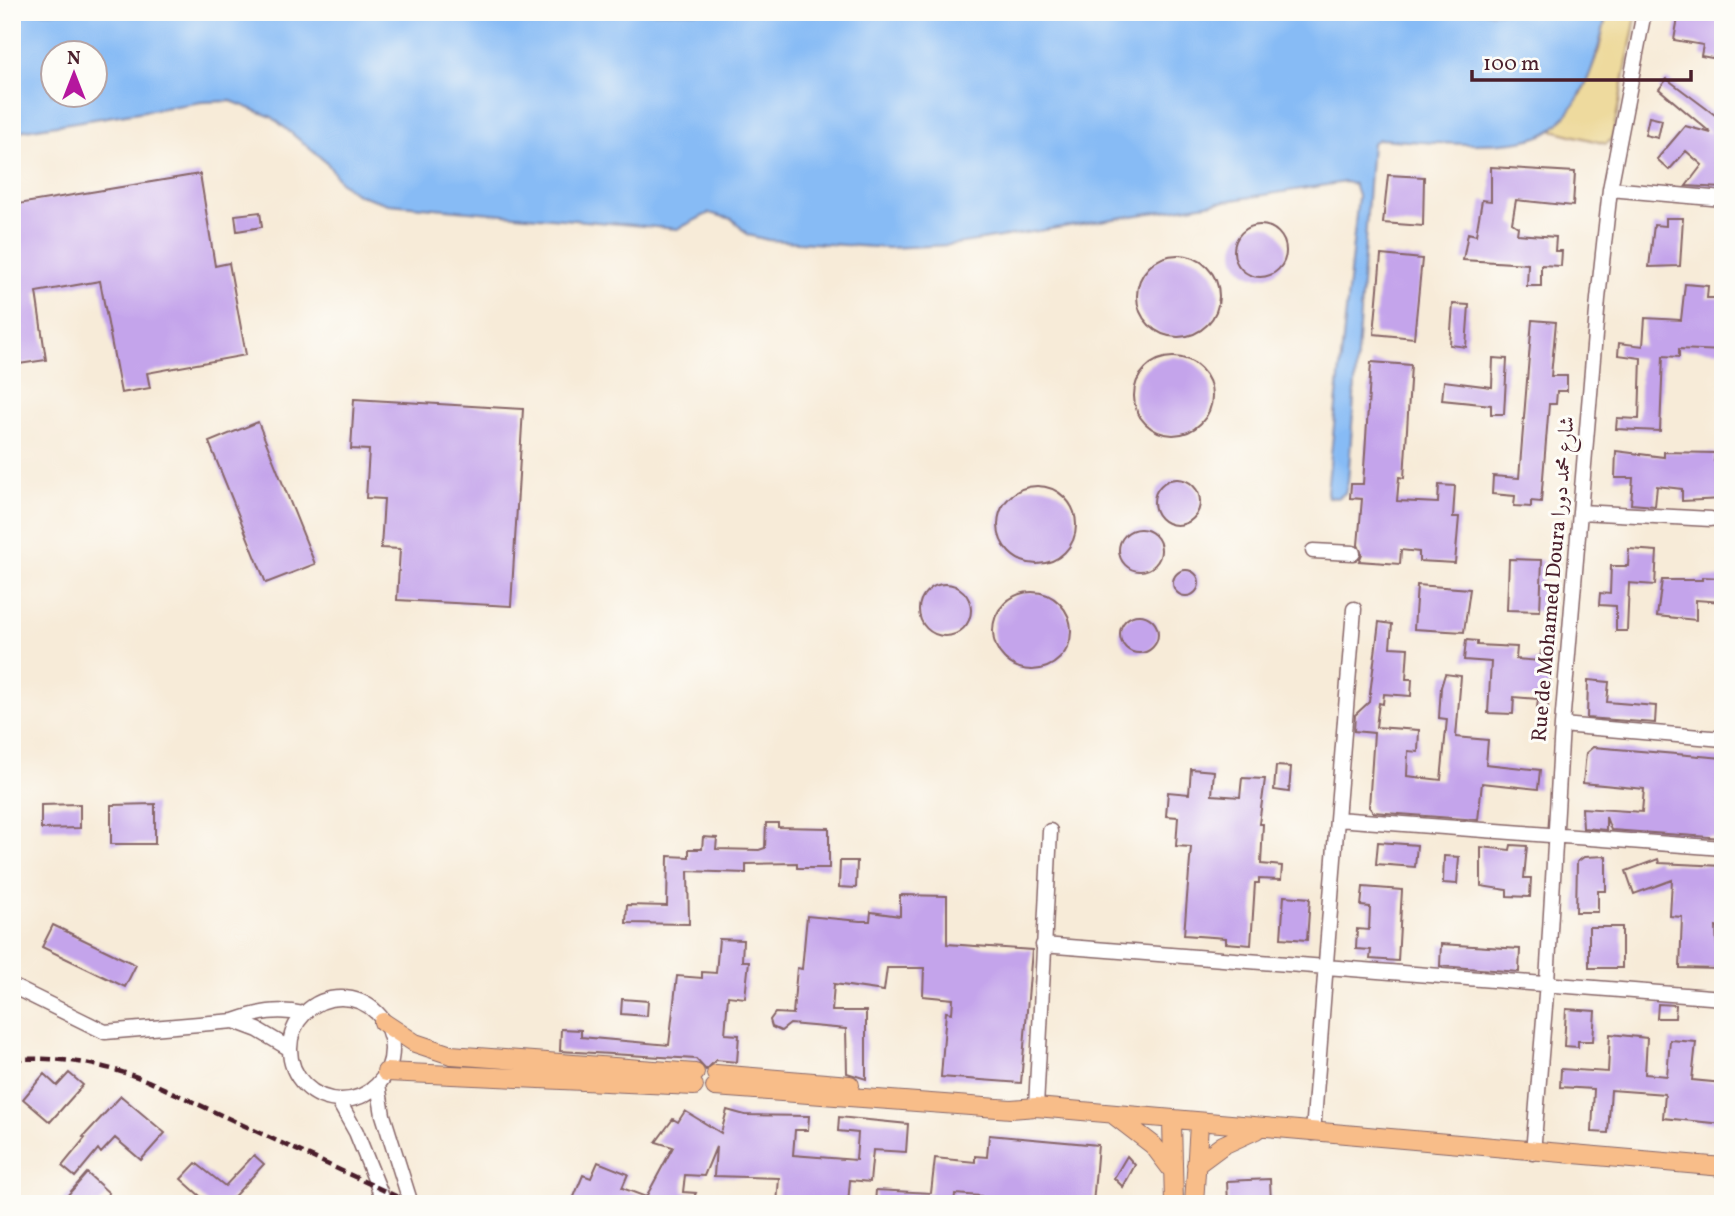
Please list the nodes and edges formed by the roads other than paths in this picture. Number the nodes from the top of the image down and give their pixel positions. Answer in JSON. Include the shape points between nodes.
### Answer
{"nodes":[{"id":1,"x":1644,"y":12,"type":"edge"},
{"id":2,"x":1610,"y":189,"type":"junction"},
{"id":3,"x":1723,"y":199,"type":"edge"},
{"id":4,"x":1580,"y":512,"type":"junction"},
{"id":5,"x":1711,"y":519,"type":"dead end"},
{"id":6,"x":1313,"y":551,"type":"dead end"},
{"id":7,"x":1353,"y":553,"type":"dead end"},
{"id":8,"x":1354,"y":609,"type":"dead end"},
{"id":9,"x":1562,"y":726,"type":"junction"},
{"id":10,"x":1723,"y":739,"type":"edge"},
{"id":11,"x":1337,"y":819,"type":"junction"},
{"id":12,"x":1050,"y":831,"type":"dead end"},
{"id":13,"x":1554,"y":834,"type":"junction"},
{"id":14,"x":1723,"y":848,"type":"edge"},
{"id":15,"x":1043,"y":946,"type":"junction"},
{"id":16,"x":1326,"y":969,"type":"junction"},
{"id":17,"x":1547,"y":982,"type":"junction"},
{"id":18,"x":12,"y":986,"type":"edge"},
{"id":19,"x":1723,"y":998,"type":"edge"},
{"id":20,"x":304,"y":1014,"type":"junction"},
{"id":21,"x":234,"y":1021,"type":"junction"},
{"id":22,"x":383,"y":1022,"type":"junction"},
{"id":23,"x":290,"y":1049,"type":"junction"},
{"id":24,"x":382,"y":1078,"type":"junction"},
{"id":25,"x":715,"y":1081,"type":"dead end"},
{"id":26,"x":338,"y":1100,"type":"junction"},
{"id":27,"x":1035,"y":1107,"type":"junction"},
{"id":28,"x":1114,"y":1115,"type":"junction"},
{"id":29,"x":1172,"y":1121,"type":"junction"},
{"id":30,"x":1199,"y":1124,"type":"junction"},
{"id":31,"x":1259,"y":1129,"type":"junction"},
{"id":32,"x":1313,"y":1133,"type":"junction"},
{"id":33,"x":1533,"y":1153,"type":"junction"},
{"id":34,"x":1196,"y":1165,"type":"junction"},
{"id":35,"x":1723,"y":1167,"type":"edge"},
{"id":36,"x":1172,"y":1171,"type":"junction"},
{"id":37,"x":385,"y":1204,"type":"edge"},
{"id":38,"x":411,"y":1204,"type":"edge"},
{"id":39,"x":1174,"y":1204,"type":"edge"},
{"id":40,"x":1194,"y":1204,"type":"edge"}],
"edges":[{"from":1,"to":2,"type":"street","name":"Rue de Mohamed Doura شارع محمد دورا"},
{"from":2,"to":3,"type":"street"},
{"from":2,"to":4,"type":"street","name":"Rue de Mohamed Doura شارع محمد دورا"},
{"from":4,"to":5,"type":"street"},
{"from":4,"to":9,"type":"street","name":"Rue de Mohamed Doura شارع محمد دورا"},
{"from":6,"to":7,"type":"street"},
{"from":8,"to":11,"type":"street"},
{"from":9,"to":10,"type":"street"},
{"from":9,"to":13,"type":"street","name":"Rue de Mohamed Doura شارع محمد دورا"},
{"from":11,"to":13,"type":"street"},
{"from":11,"to":16,"type":"street"},
{"from":12,"to":15,"type":"street"},
{"from":13,"to":14,"type":"street"},
{"from":13,"to":17,"type":"street","name":"Rue de Mohamed Doura شارع محمد دورا"},
{"from":15,"to":16,"type":"street"},
{"from":15,"to":27,"type":"street"},
{"from":16,"to":17,"type":"street"},
{"from":16,"to":32,"type":"street"},
{"from":17,"to":19,"type":"street"},
{"from":17,"to":33,"type":"street","name":"Rue de Mohamed Doura شارع محمد دورا"},
{"from":18,"to":21,"type":"street","via":[[104,1032]]},
{"from":20,"to":21,"type":"street","via":[[264,1010]]},
{"from":20,"to":22,"type":"street","via":[[323,1002],[345,999],[367,1006]]},
{"from":20,"to":23,"type":"street"},
{"from":21,"to":23,"type":"street"},
{"from":22,"to":24,"type":"street","via":[[392,1046]]},
{"from":22,"to":24,"type":"main road","via":[[415,1043],[451,1055],[695,1080]]},
{"from":23,"to":26,"type":"street","via":[[303,1084]]},
{"from":24,"to":26,"type":"street","via":[[366,1093]]},
{"from":24,"to":38,"type":"street","via":[[386,1126]]},
{"from":25,"to":27,"type":"main road","via":[[1011,1109]]},
{"from":26,"to":37,"type":"street"},
{"from":27,"to":28,"type":"main road"},
{"from":28,"to":29,"type":"main road"},
{"from":28,"to":36,"type":"main road","via":[[1153,1145]]},
{"from":29,"to":30,"type":"main road"},
{"from":29,"to":36,"type":"main road"},
{"from":30,"to":31,"type":"main road"},
{"from":30,"to":34,"type":"main road"},
{"from":31,"to":32,"type":"main road"},
{"from":31,"to":34,"type":"main road","via":[[1223,1145]]},
{"from":32,"to":33,"type":"main road"},
{"from":33,"to":35,"type":"main road"},
{"from":34,"to":40,"type":"main road"},
{"from":36,"to":39,"type":"main road"}]}
